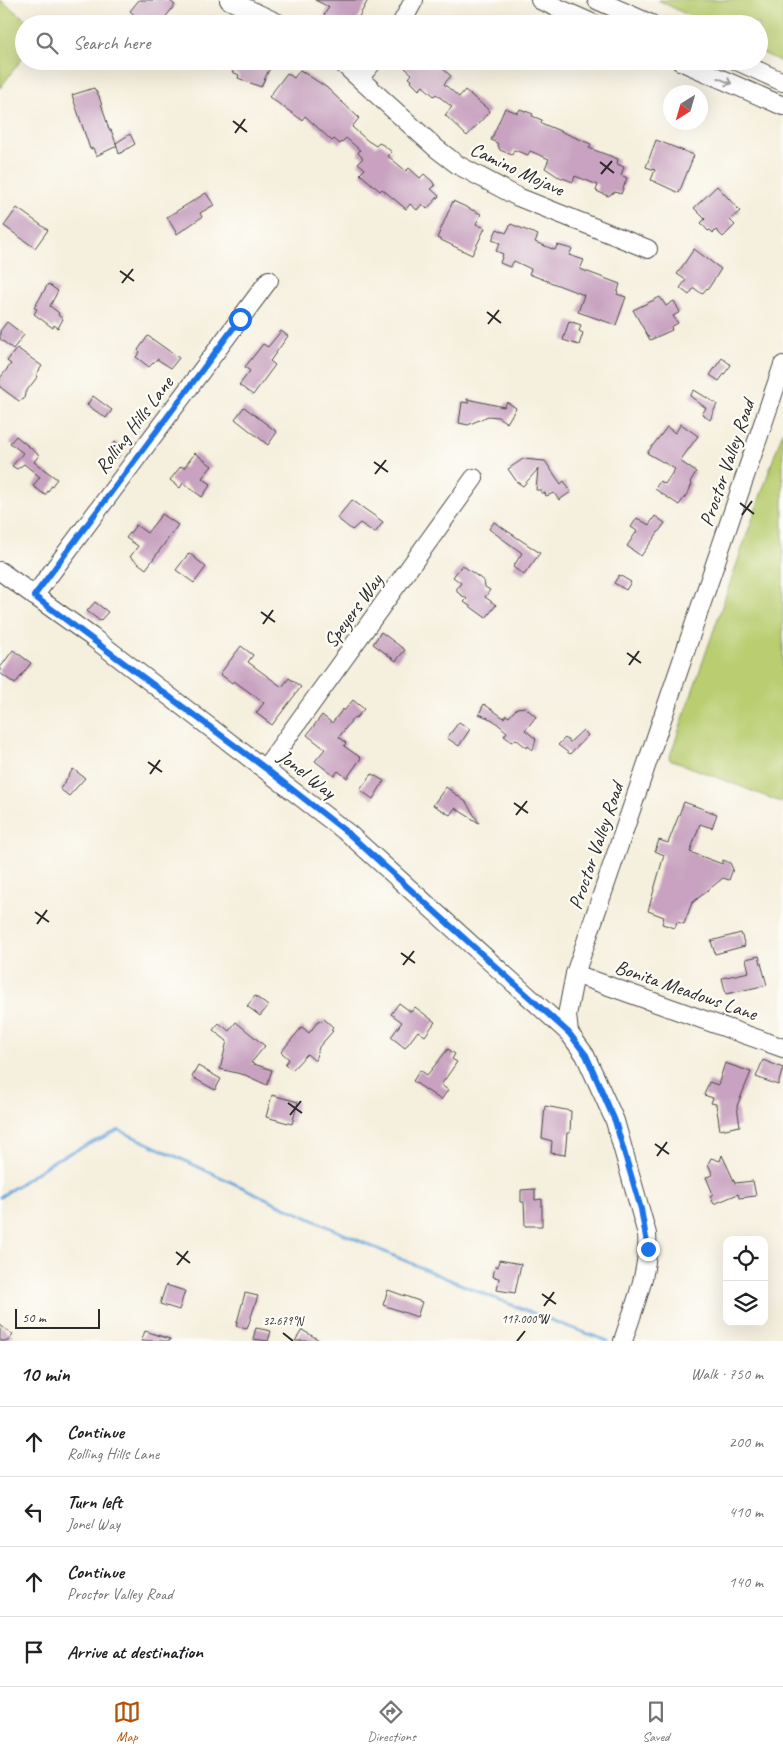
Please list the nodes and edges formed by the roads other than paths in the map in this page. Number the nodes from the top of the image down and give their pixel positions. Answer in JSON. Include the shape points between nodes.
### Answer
{"nodes":[{"id":1,"x":229,"y":0,"type":"edge"},
{"id":2,"x":414,"y":0,"type":"edge"},
{"id":3,"x":540,"y":0,"type":"edge"},
{"id":4,"x":597,"y":0,"type":"edge"},
{"id":5,"x":261,"y":15,"type":"edge"},
{"id":6,"x":406,"y":15,"type":"edge"},
{"id":7,"x":574,"y":15,"type":"edge"},
{"id":8,"x":631,"y":15,"type":"edge"},
{"id":9,"x":351,"y":70,"type":"edge"},
{"id":10,"x":366,"y":70,"type":"edge"},
{"id":11,"x":701,"y":70,"type":"edge"},
{"id":12,"x":757,"y":70,"type":"edge"},
{"id":13,"x":360,"y":77,"type":"junction"},
{"id":14,"x":783,"y":82,"type":"edge"},
{"id":15,"x":783,"y":106,"type":"edge"},
{"id":16,"x":648,"y":249,"type":"dead end"},
{"id":17,"x":269,"y":280,"type":"dead end"},
{"id":18,"x":783,"y":364,"type":"edge"},
{"id":19,"x":474,"y":478,"type":"dead end"},
{"id":20,"x":0,"y":571,"type":"edge"},
{"id":21,"x":34,"y":596,"type":"junction"},
{"id":22,"x":265,"y":768,"type":"junction"},
{"id":23,"x":575,"y":974,"type":"junction"},
{"id":24,"x":569,"y":1033,"type":"junction"},
{"id":25,"x":783,"y":1048,"type":"edge"},
{"id":26,"x":623,"y":1341,"type":"edge"}],
"edges":[{"from":1,"to":5,"type":"street"},
{"from":2,"to":6,"type":"street"},
{"from":3,"to":7,"type":"street"},
{"from":4,"to":8,"type":"street"},
{"from":9,"to":13,"type":"street","name":"Camino Mojave"},
{"from":10,"to":13,"type":"street"},
{"from":11,"to":15,"type":"street","one_way":true},
{"from":12,"to":14,"type":"street"},
{"from":13,"to":16,"type":"street","name":"Camino Mojave","via":[[437,150],[475,176],[518,197]]},
{"from":17,"to":21,"type":"street","name":"Rolling Hills Lane"},
{"from":18,"to":23,"type":"street","name":"Proctor Valley Road"},
{"from":19,"to":22,"type":"street","name":"Speyers Way"},
{"from":20,"to":21,"type":"street","name":"Jonel Way"},
{"from":21,"to":22,"type":"street","name":"Jonel Way"},
{"from":22,"to":24,"type":"street","name":"Jonel Way","via":[[349,834]]},
{"from":23,"to":24,"type":"street","name":"Proctor Valley Road","via":[[567,1015]]},
{"from":23,"to":25,"type":"street","name":"Bonita Meadows Lane"},
{"from":24,"to":26,"type":"street","via":[[586,1055],[615,1121],[647,1234],[644,1277]]}]}
